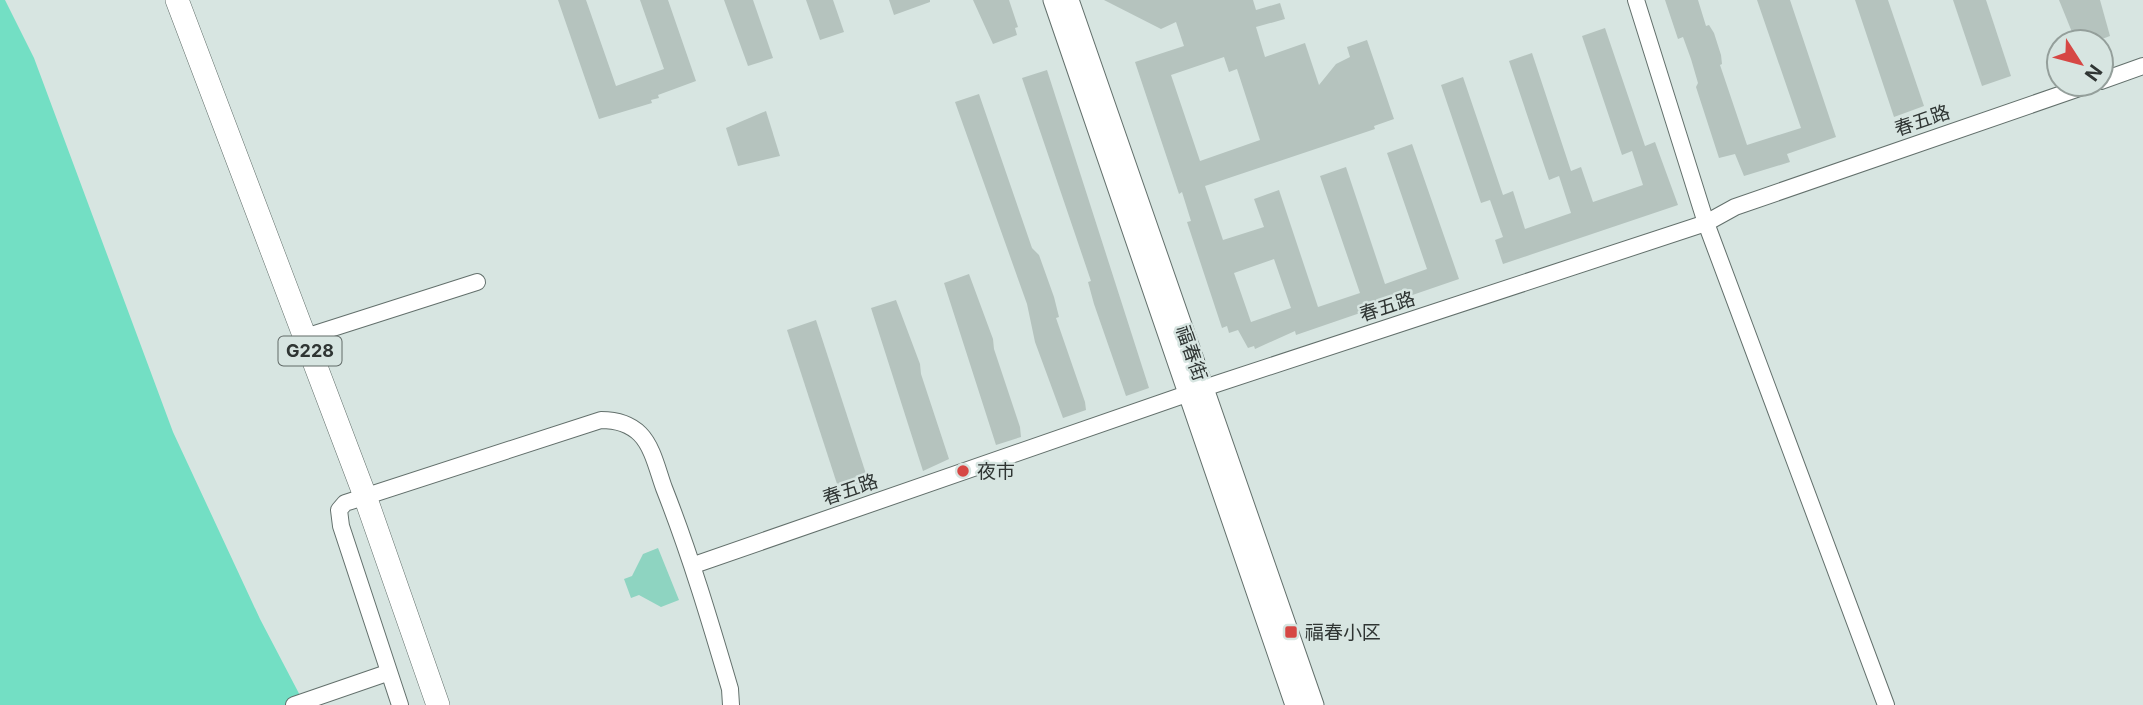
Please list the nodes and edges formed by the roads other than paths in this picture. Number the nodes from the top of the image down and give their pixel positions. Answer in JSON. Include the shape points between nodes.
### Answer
{"nodes":[{"id":1,"x":177,"y":0,"type":"edge"},
{"id":2,"x":1053,"y":0,"type":"edge"},
{"id":3,"x":1069,"y":0,"type":"edge"},
{"id":4,"x":1636,"y":0,"type":"edge"},
{"id":5,"x":2143,"y":66,"type":"edge"},
{"id":6,"x":2115,"y":76,"type":"edge"},
{"id":7,"x":2050,"y":98,"type":"edge"},
{"id":8,"x":1706,"y":223,"type":"junction"},
{"id":9,"x":477,"y":282,"type":"dead end"},
{"id":10,"x":305,"y":337,"type":"junction"},
{"id":11,"x":1196,"y":391,"type":"junction"},
{"id":12,"x":365,"y":496,"type":"junction"},
{"id":13,"x":694,"y":565,"type":"junction"},
{"id":14,"x":387,"y":673,"type":"junction"},
{"id":15,"x":294,"y":705,"type":"edge"},
{"id":16,"x":400,"y":705,"type":"edge"},
{"id":17,"x":438,"y":705,"type":"edge"},
{"id":18,"x":731,"y":705,"type":"edge"},
{"id":19,"x":1295,"y":705,"type":"edge"},
{"id":20,"x":1314,"y":705,"type":"edge"},
{"id":21,"x":1886,"y":705,"type":"edge"}],
"edges":[{"from":1,"to":10,"type":"highway","number":"G228"},
{"from":2,"to":11,"type":"main road","name":"福春街"},
{"from":3,"to":11,"type":"main road","name":"福春街"},
{"from":4,"to":8,"type":"street"},
{"from":5,"to":6,"type":"street"},
{"from":7,"to":8,"type":"street","name":"春五路","via":[[1735,207]]},
{"from":8,"to":11,"type":"street","name":"春五路"},
{"from":8,"to":21,"type":"street"},
{"from":9,"to":10,"type":"street"},
{"from":10,"to":12,"type":"highway","number":"G228"},
{"from":11,"to":13,"type":"street","name":"春五路"},
{"from":11,"to":19,"type":"main road","name":"福春街"},
{"from":11,"to":20,"type":"main road","name":"福春街"},
{"from":12,"to":13,"type":"street","via":[[601,420],[617,420],[642,435]]},
{"from":12,"to":14,"type":"street","via":[[339,510]]},
{"from":12,"to":17,"type":"highway","number":"G228"},
{"from":13,"to":18,"type":"street"},
{"from":14,"to":15,"type":"street"},
{"from":14,"to":16,"type":"street"}]}
